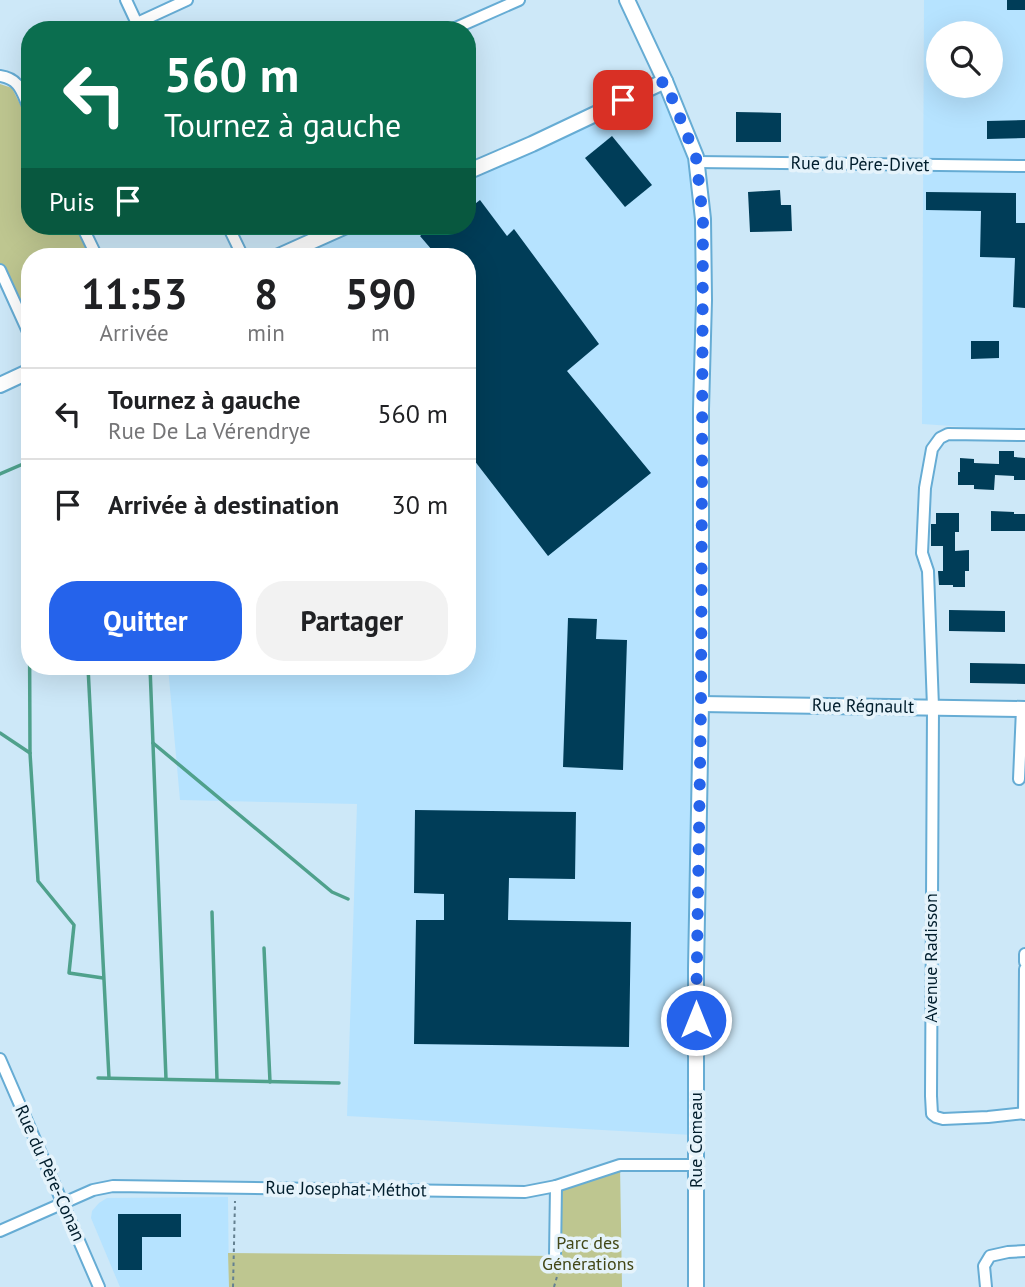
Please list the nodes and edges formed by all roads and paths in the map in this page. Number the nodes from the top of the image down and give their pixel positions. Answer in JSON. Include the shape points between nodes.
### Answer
{"nodes":[{"id":1,"x":126,"y":0,"type":"edge"},
{"id":2,"x":187,"y":0,"type":"edge"},
{"id":3,"x":519,"y":0,"type":"edge"},
{"id":4,"x":626,"y":0,"type":"edge"},
{"id":5,"x":136,"y":21,"type":"edge"},
{"id":6,"x":147,"y":21,"type":"edge"},
{"id":7,"x":471,"y":21,"type":"edge"},
{"id":8,"x":0,"y":76,"type":"edge"},
{"id":9,"x":665,"y":81,"type":"junction"},
{"id":10,"x":21,"y":89,"type":"edge"},
{"id":11,"x":696,"y":162,"type":"junction"},
{"id":12,"x":1025,"y":166,"type":"edge"},
{"id":13,"x":476,"y":168,"type":"edge"},
{"id":14,"x":326,"y":235,"type":"edge"},
{"id":15,"x":297,"y":248,"type":"edge"},
{"id":16,"x":0,"y":270,"type":"edge"},
{"id":17,"x":21,"y":316,"type":"edge"},
{"id":18,"x":21,"y":375,"type":"edge"},
{"id":19,"x":0,"y":385,"type":"edge"},
{"id":20,"x":1025,"y":435,"type":"edge"},
{"id":21,"x":701,"y":704,"type":"junction"},
{"id":22,"x":933,"y":707,"type":"junction"},
{"id":23,"x":1023,"y":709,"type":"edge"},
{"id":24,"x":1019,"y":779,"type":"dead end"},
{"id":25,"x":1025,"y":954,"type":"edge"},
{"id":26,"x":1025,"y":962,"type":"edge"},
{"id":27,"x":1025,"y":968,"type":"edge"},
{"id":28,"x":0,"y":1059,"type":"edge"},
{"id":29,"x":3,"y":1075,"type":"edge"},
{"id":30,"x":1024,"y":1114,"type":"edge"},
{"id":31,"x":696,"y":1165,"type":"junction"},
{"id":32,"x":556,"y":1186,"type":"junction"},
{"id":33,"x":235,"y":1188,"type":"junction"},
{"id":34,"x":63,"y":1202,"type":"junction"},
{"id":35,"x":0,"y":1231,"type":"edge"},
{"id":36,"x":1025,"y":1251,"type":"edge"},
{"id":37,"x":555,"y":1256,"type":"joint"},
{"id":38,"x":99,"y":1287,"type":"edge"},
{"id":39,"x":233,"y":1287,"type":"edge"},
{"id":40,"x":554,"y":1287,"type":"edge"},
{"id":41,"x":696,"y":1287,"type":"edge"},
{"id":42,"x":986,"y":1287,"type":"edge"}],
"edges":[{"from":1,"to":5,"type":"street"},
{"from":2,"to":6,"type":"street"},
{"from":3,"to":7,"type":"street"},
{"from":4,"to":9,"type":"street","name":"Rue Comeau"},
{"from":8,"to":10,"type":"street"},
{"from":9,"to":11,"type":"street","name":"Rue Comeau"},
{"from":9,"to":13,"type":"street"},
{"from":11,"to":12,"type":"street","name":"Rue du Père-Divet"},
{"from":11,"to":21,"type":"street","name":"Rue Comeau","via":[[703,219],[704,300]]},
{"from":14,"to":15,"type":"street"},
{"from":16,"to":17,"type":"street"},
{"from":18,"to":19,"type":"street"},
{"from":20,"to":22,"type":"street","via":[[948,434],[932,449],[922,553],[928,571]]},
{"from":21,"to":22,"type":"street","name":"Rue Régnault"},
{"from":21,"to":31,"type":"street","name":"Rue Comeau"},
{"from":22,"to":23,"type":"street","name":"Rue Régnault"},
{"from":22,"to":30,"type":"street","name":"Avenue Radisson","via":[[932,1114],[943,1119]]},
{"from":23,"to":24,"type":"street"},
{"from":25,"to":26,"type":"street"},
{"from":27,"to":30,"type":"street"},
{"from":28,"to":29,"type":"street","name":"Rue du Père-Conan"},
{"from":29,"to":34,"type":"street","name":"Rue du Père-Conan"},
{"from":31,"to":32,"type":"street","name":"Rue Josephat-Méthot","via":[[620,1165]]},
{"from":31,"to":41,"type":"street","name":"Rue Comeau"},
{"from":32,"to":33,"type":"street","name":"Rue Josephat-Méthot","via":[[525,1192]]},
{"from":32,"to":37,"type":"street"},
{"from":33,"to":34,"type":"street","name":"Rue Josephat-Méthot","via":[[113,1186]]},
{"from":33,"to":39,"type":"path"},
{"from":34,"to":35,"type":"street","name":"Rue Josephat-Méthot"},
{"from":34,"to":38,"type":"street","name":"Rue du Père-Conan"},
{"from":36,"to":42,"type":"street","via":[[990,1256],[984,1266]]},
{"from":37,"to":40,"type":"path","via":[[558,1273]]}]}
